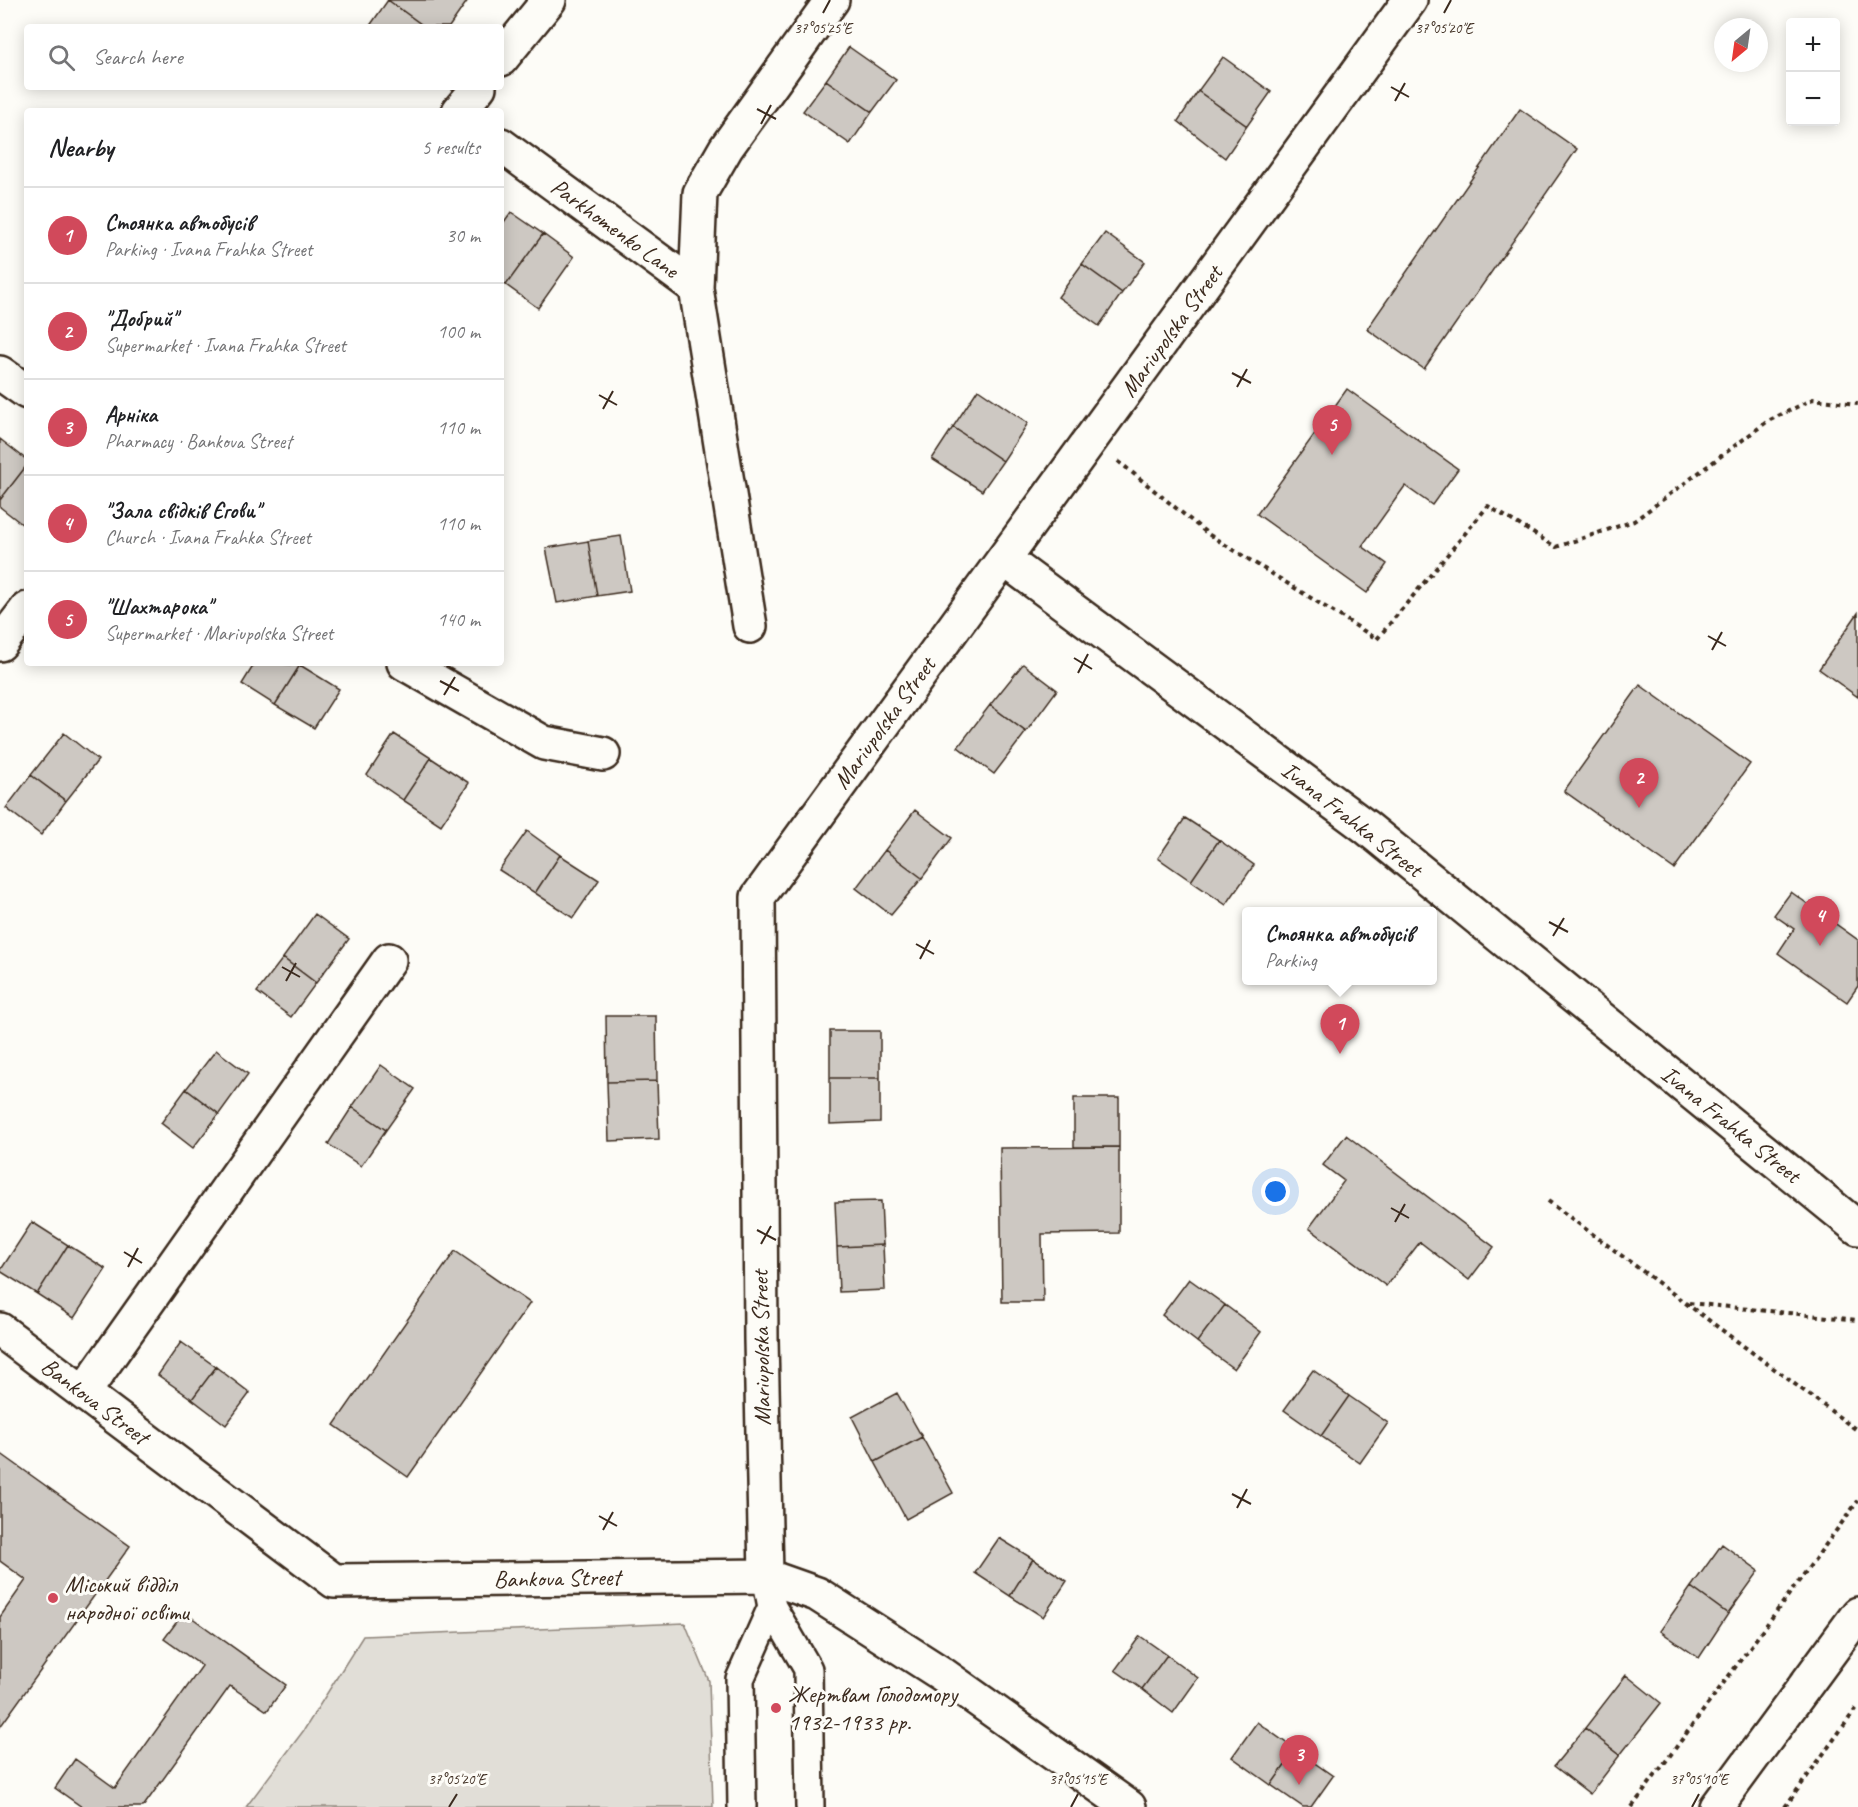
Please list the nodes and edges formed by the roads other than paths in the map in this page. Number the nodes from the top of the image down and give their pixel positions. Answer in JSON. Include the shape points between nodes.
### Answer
{"nodes":[{"id":1,"x":549,"y":0,"type":"edge"},
{"id":2,"x":832,"y":0,"type":"edge"},
{"id":3,"x":1410,"y":0,"type":"edge"},
{"id":4,"x":504,"y":55,"type":"edge"},
{"id":5,"x":476,"y":90,"type":"edge"},
{"id":6,"x":462,"y":108,"type":"edge"},
{"id":7,"x":504,"y":147,"type":"edge"},
{"id":8,"x":696,"y":288,"type":"junction"},
{"id":9,"x":0,"y":373,"type":"edge"},
{"id":10,"x":24,"y":390,"type":"edge"},
{"id":11,"x":1004,"y":559,"type":"junction"},
{"id":12,"x":24,"y":613,"type":"edge"},
{"id":13,"x":750,"y":626,"type":"dead end"},
{"id":14,"x":0,"y":644,"type":"edge"},
{"id":15,"x":409,"y":666,"type":"edge"},
{"id":16,"x":603,"y":754,"type":"dead end"},
{"id":17,"x":389,"y":960,"type":"dead end"},
{"id":18,"x":1858,"y":1228,"type":"edge"},
{"id":19,"x":0,"y":1329,"type":"edge"},
{"id":20,"x":84,"y":1392,"type":"junction"},
{"id":21,"x":769,"y":1591,"type":"junction"},
{"id":22,"x":1858,"y":1614,"type":"edge"},
{"id":23,"x":742,"y":1807,"type":"edge"},
{"id":24,"x":810,"y":1807,"type":"edge"},
{"id":25,"x":1129,"y":1807,"type":"edge"},
{"id":26,"x":1716,"y":1807,"type":"edge"}],
"edges":[{"from":1,"to":4,"type":"street"},
{"from":2,"to":8,"type":"street","name":"Parkhomenko Lane","via":[[726,148],[700,193]]},
{"from":3,"to":11,"type":"street","name":"Mariupolska Street"},
{"from":5,"to":6,"type":"street"},
{"from":7,"to":8,"type":"street","name":"Parkhomenko Lane"},
{"from":8,"to":13,"type":"street"},
{"from":9,"to":10,"type":"street"},
{"from":11,"to":18,"type":"street","name":"Ivana Frahka Street","via":[[1366,827]]},
{"from":11,"to":21,"type":"street","name":"Mariupolska Street","via":[[758,897],[761,1339]]},
{"from":12,"to":14,"type":"street"},
{"from":15,"to":16,"type":"street","via":[[544,743]]},
{"from":17,"to":20,"type":"street"},
{"from":19,"to":20,"type":"street","name":"Bankova Street"},
{"from":20,"to":21,"type":"street","name":"Bankova Street","via":[[334,1581]]},
{"from":21,"to":23,"type":"street","via":[[740,1679]]},
{"from":21,"to":24,"type":"street","via":[[808,1669]]},
{"from":21,"to":25,"type":"street","name":"Bankova Street","via":[[817,1594],[933,1668]]},
{"from":22,"to":26,"type":"street"}]}
